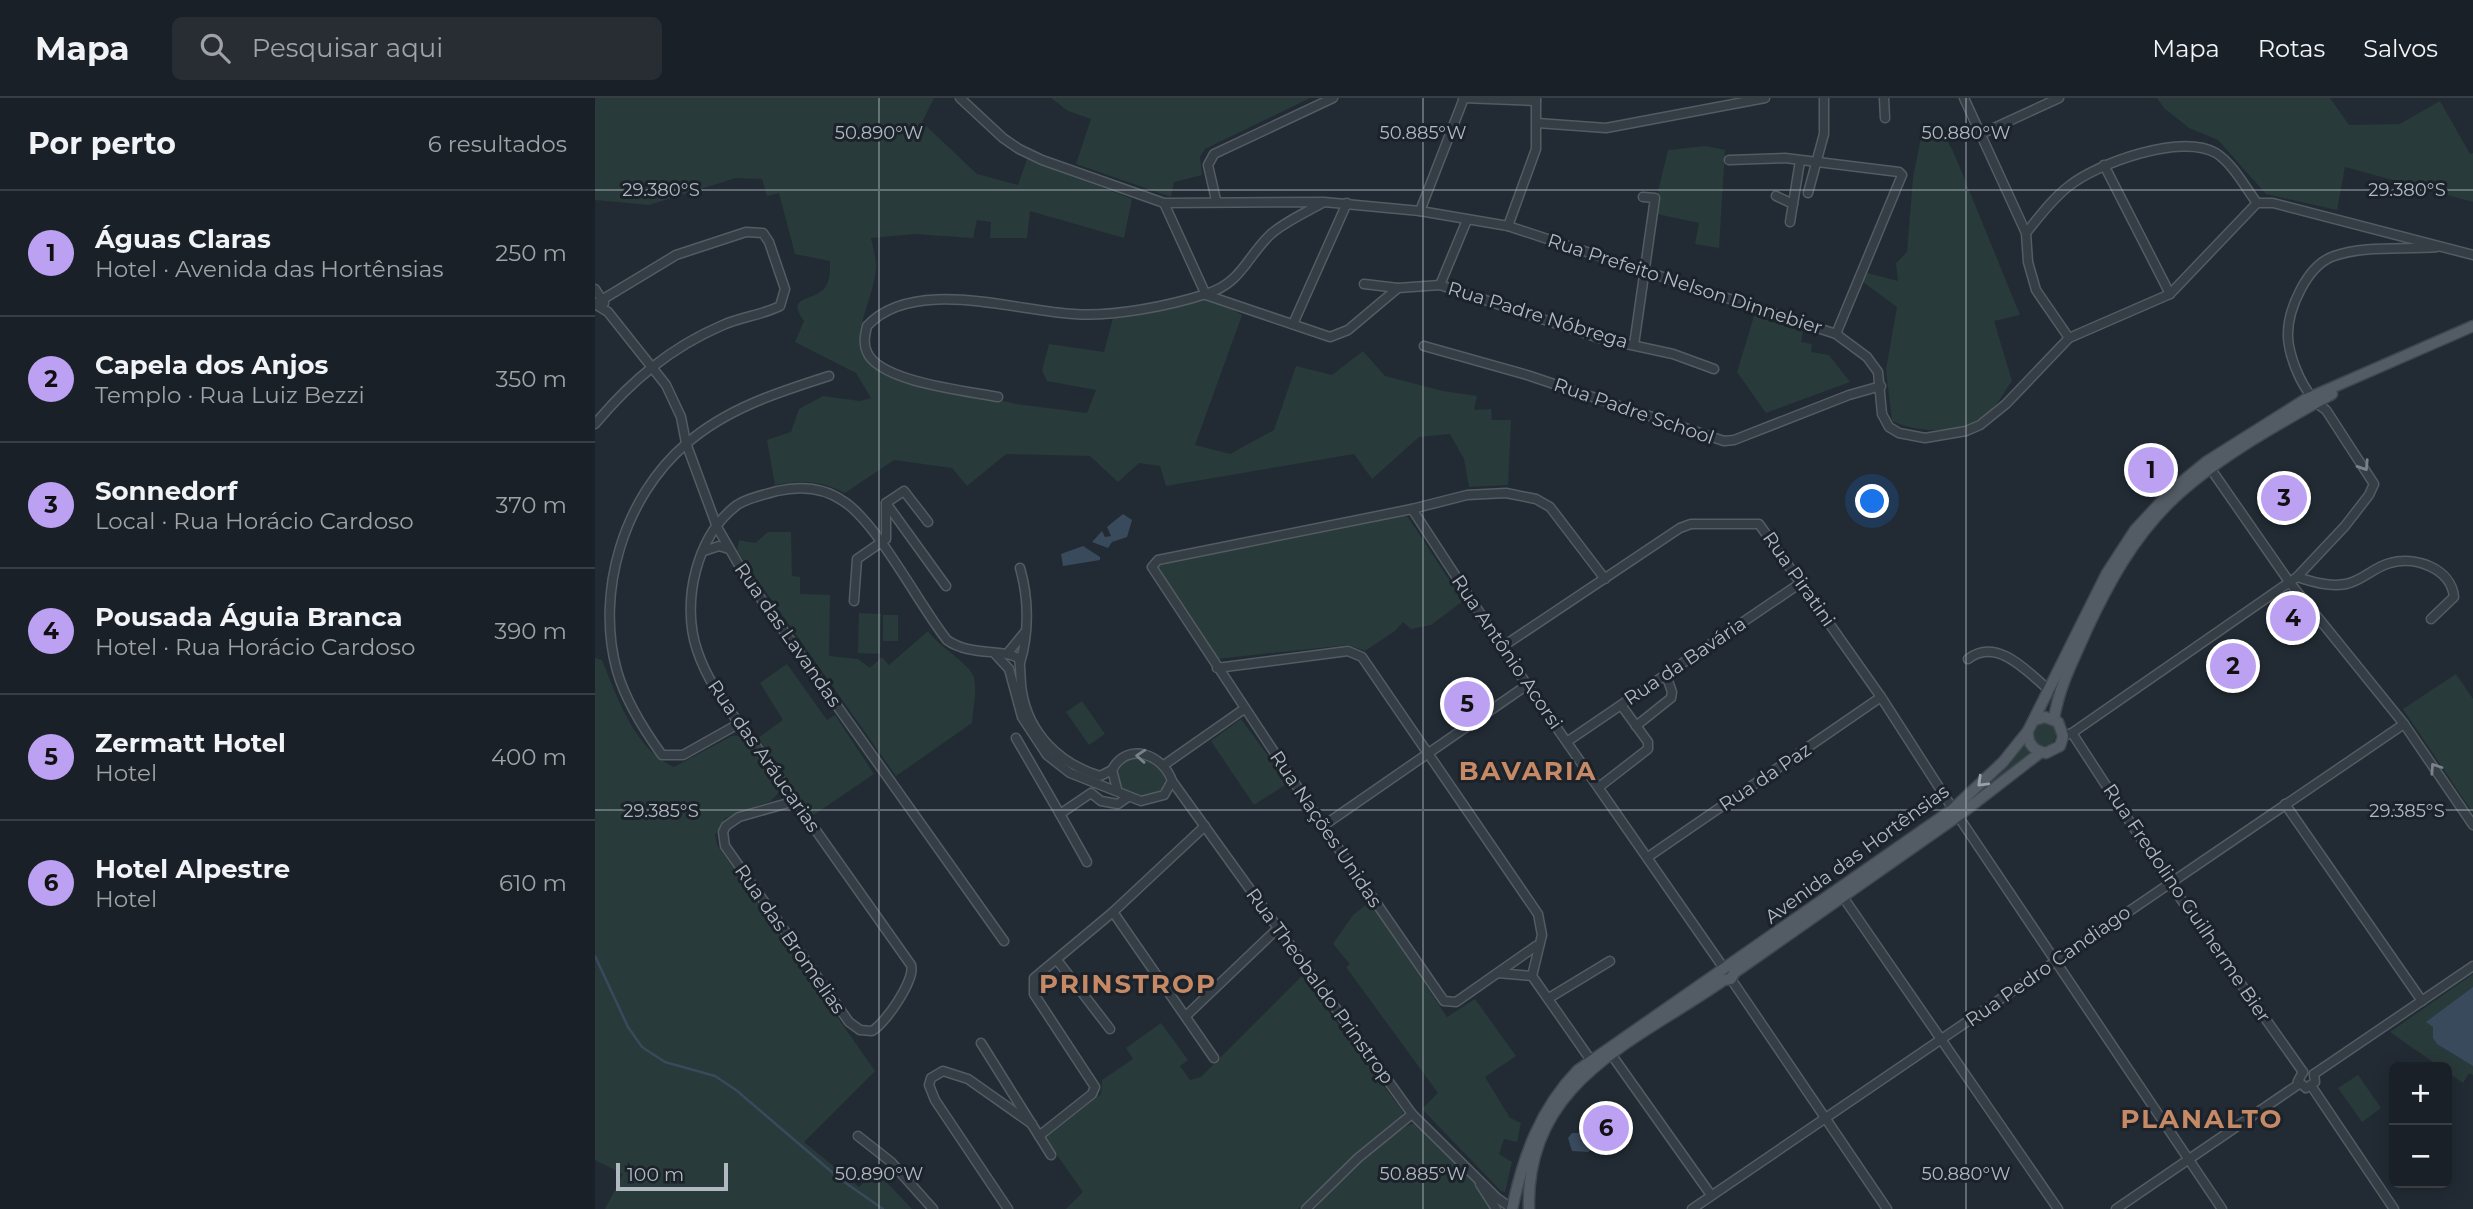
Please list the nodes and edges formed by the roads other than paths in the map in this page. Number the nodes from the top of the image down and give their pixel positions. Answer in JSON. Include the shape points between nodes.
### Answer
{"nodes":[{"id":1,"x":960,"y":98,"type":"edge"},
{"id":2,"x":1333,"y":98,"type":"edge"},
{"id":3,"x":1464,"y":98,"type":"edge"},
{"id":4,"x":1765,"y":98,"type":"edge"},
{"id":5,"x":1824,"y":98,"type":"edge"},
{"id":6,"x":1884,"y":98,"type":"edge"},
{"id":7,"x":1964,"y":98,"type":"edge"},
{"id":8,"x":2059,"y":98,"type":"edge"},
{"id":9,"x":1536,"y":99,"type":"edge"},
{"id":10,"x":1885,"y":118,"type":"dead end"},
{"id":11,"x":1537,"y":124,"type":"junction"},
{"id":12,"x":1981,"y":134,"type":"junction"},
{"id":13,"x":1729,"y":160,"type":"dead end"},
{"id":14,"x":1800,"y":161,"type":"junction"},
{"id":15,"x":1815,"y":161,"type":"junction"},
{"id":16,"x":2104,"y":165,"type":"junction"},
{"id":17,"x":1808,"y":194,"type":"dead end"},
{"id":18,"x":1776,"y":196,"type":"dead end"},
{"id":19,"x":1643,"y":197,"type":"dead end"},
{"id":20,"x":1216,"y":200,"type":"junction"},
{"id":21,"x":1324,"y":202,"type":"junction"},
{"id":22,"x":1164,"y":203,"type":"junction"},
{"id":23,"x":1346,"y":203,"type":"junction"},
{"id":24,"x":2257,"y":203,"type":"junction"},
{"id":25,"x":1793,"y":204,"type":"junction"},
{"id":26,"x":1419,"y":211,"type":"junction"},
{"id":27,"x":1467,"y":220,"type":"junction"},
{"id":28,"x":1790,"y":222,"type":"dead end"},
{"id":29,"x":1508,"y":226,"type":"junction"},
{"id":30,"x":2025,"y":233,"type":"junction"},
{"id":31,"x":2443,"y":247,"type":"junction"},
{"id":32,"x":2473,"y":255,"type":"edge"},
{"id":33,"x":1645,"y":272,"type":"junction"},
{"id":34,"x":1364,"y":284,"type":"dead end"},
{"id":35,"x":1440,"y":285,"type":"junction"},
{"id":36,"x":1398,"y":288,"type":"junction"},
{"id":37,"x":595,"y":289,"type":"edge"},
{"id":38,"x":2170,"y":294,"type":"junction"},
{"id":39,"x":1206,"y":295,"type":"junction"},
{"id":40,"x":597,"y":303,"type":"edge"},
{"id":41,"x":1293,"y":324,"type":"junction"},
{"id":42,"x":2473,"y":326,"type":"edge"},
{"id":43,"x":1836,"y":334,"type":"junction"},
{"id":44,"x":2069,"y":338,"type":"junction"},
{"id":45,"x":1634,"y":345,"type":"junction"},
{"id":46,"x":1424,"y":346,"type":"dead end"},
{"id":47,"x":653,"y":365,"type":"junction"},
{"id":48,"x":1714,"y":369,"type":"dead end"},
{"id":49,"x":829,"y":376,"type":"dead end"},
{"id":50,"x":2356,"y":379,"type":"junction"},
{"id":51,"x":1881,"y":386,"type":"junction"},
{"id":52,"x":998,"y":397,"type":"dead end"},
{"id":53,"x":2311,"y":399,"type":"junction"},
{"id":54,"x":595,"y":425,"type":"edge"},
{"id":55,"x":687,"y":443,"type":"junction"},
{"id":56,"x":2209,"y":466,"type":"junction"},
{"id":57,"x":886,"y":503,"type":"junction"},
{"id":58,"x":1412,"y":509,"type":"junction"},
{"id":59,"x":928,"y":522,"type":"dead end"},
{"id":60,"x":717,"y":527,"type":"junction"},
{"id":61,"x":881,"y":545,"type":"junction"},
{"id":62,"x":729,"y":549,"type":"junction"},
{"id":63,"x":704,"y":551,"type":"junction"},
{"id":64,"x":1020,"y":568,"type":"dead end"},
{"id":65,"x":2297,"y":577,"type":"junction"},
{"id":66,"x":1605,"y":579,"type":"junction"},
{"id":67,"x":1802,"y":582,"type":"junction"},
{"id":68,"x":2290,"y":583,"type":"junction"},
{"id":69,"x":946,"y":586,"type":"dead end"},
{"id":70,"x":855,"y":601,"type":"dead end"},
{"id":71,"x":2431,"y":619,"type":"dead end"},
{"id":72,"x":1025,"y":632,"type":"junction"},
{"id":73,"x":1502,"y":647,"type":"junction"},
{"id":74,"x":1007,"y":654,"type":"junction"},
{"id":75,"x":996,"y":655,"type":"junction"},
{"id":76,"x":1968,"y":659,"type":"dead end"},
{"id":77,"x":1020,"y":663,"type":"junction"},
{"id":78,"x":1217,"y":668,"type":"junction"},
{"id":79,"x":1666,"y":675,"type":"junction"},
{"id":80,"x":1527,"y":685,"type":"junction"},
{"id":81,"x":2050,"y":691,"type":"junction"},
{"id":82,"x":1881,"y":697,"type":"junction"},
{"id":83,"x":1621,"y":705,"type":"junction"},
{"id":84,"x":1244,"y":709,"type":"junction"},
{"id":85,"x":2054,"y":719,"type":"junction"},
{"id":86,"x":2035,"y":720,"type":"junction"},
{"id":87,"x":740,"y":723,"type":"junction"},
{"id":88,"x":2404,"y":724,"type":"junction"},
{"id":89,"x":1636,"y":726,"type":"junction"},
{"id":90,"x":2028,"y":731,"type":"junction"},
{"id":91,"x":2068,"y":735,"type":"junction"},
{"id":92,"x":1016,"y":738,"type":"dead end"},
{"id":93,"x":1567,"y":741,"type":"junction"},
{"id":94,"x":2041,"y":752,"type":"junction"},
{"id":95,"x":1429,"y":754,"type":"junction"},
{"id":96,"x":1164,"y":765,"type":"junction"},
{"id":97,"x":1112,"y":771,"type":"junction"},
{"id":98,"x":1172,"y":781,"type":"junction"},
{"id":99,"x":1599,"y":787,"type":"junction"},
{"id":100,"x":1117,"y":789,"type":"junction"},
{"id":101,"x":1168,"y":792,"type":"junction"},
{"id":102,"x":1184,"y":795,"type":"junction"},
{"id":103,"x":1128,"y":797,"type":"junction"},
{"id":104,"x":795,"y":801,"type":"junction"},
{"id":105,"x":2285,"y":804,"type":"junction"},
{"id":106,"x":1955,"y":813,"type":"junction"},
{"id":107,"x":1060,"y":814,"type":"junction"},
{"id":108,"x":2473,"y":825,"type":"edge"},
{"id":109,"x":1206,"y":826,"type":"junction"},
{"id":110,"x":1323,"y":826,"type":"junction"},
{"id":111,"x":1648,"y":857,"type":"junction"},
{"id":112,"x":1087,"y":863,"type":"dead end"},
{"id":113,"x":2169,"y":882,"type":"junction"},
{"id":114,"x":1843,"y":897,"type":"junction"},
{"id":115,"x":1113,"y":912,"type":"junction"},
{"id":116,"x":1276,"y":929,"type":"junction"},
{"id":117,"x":1004,"y":941,"type":"dead end"},
{"id":118,"x":1536,"y":946,"type":"junction"},
{"id":119,"x":1057,"y":960,"type":"junction"},
{"id":120,"x":2055,"y":960,"type":"junction"},
{"id":121,"x":1610,"y":961,"type":"dead end"},
{"id":122,"x":911,"y":965,"type":"joint"},
{"id":123,"x":2473,"y":966,"type":"edge"},
{"id":124,"x":1498,"y":973,"type":"junction"},
{"id":125,"x":1727,"y":973,"type":"junction"},
{"id":126,"x":1532,"y":976,"type":"junction"},
{"id":127,"x":1549,"y":998,"type":"junction"},
{"id":128,"x":2423,"y":1001,"type":"junction"},
{"id":129,"x":1187,"y":1016,"type":"junction"},
{"id":130,"x":1110,"y":1029,"type":"dead end"},
{"id":131,"x":1939,"y":1041,"type":"junction"},
{"id":132,"x":981,"y":1043,"type":"dead end"},
{"id":133,"x":1611,"y":1054,"type":"junction"},
{"id":134,"x":1214,"y":1058,"type":"dead end"},
{"id":135,"x":1590,"y":1059,"type":"junction"},
{"id":136,"x":2303,"y":1072,"type":"junction"},
{"id":137,"x":2314,"y":1074,"type":"junction"},
{"id":138,"x":2299,"y":1084,"type":"junction"},
{"id":139,"x":2312,"y":1087,"type":"junction"},
{"id":140,"x":1412,"y":1114,"type":"junction"},
{"id":141,"x":1824,"y":1118,"type":"junction"},
{"id":142,"x":1032,"y":1124,"type":"junction"},
{"id":143,"x":859,"y":1136,"type":"dead end"},
{"id":144,"x":1039,"y":1136,"type":"junction"},
{"id":145,"x":1051,"y":1155,"type":"dead end"},
{"id":146,"x":2187,"y":1159,"type":"junction"},
{"id":147,"x":1468,"y":1167,"type":"junction"},
{"id":148,"x":1711,"y":1195,"type":"junction"},
{"id":149,"x":933,"y":1209,"type":"edge"},
{"id":150,"x":1007,"y":1209,"type":"edge"},
{"id":151,"x":1305,"y":1209,"type":"edge"},
{"id":152,"x":1496,"y":1209,"type":"edge"},
{"id":153,"x":1512,"y":1209,"type":"edge"},
{"id":154,"x":1529,"y":1209,"type":"edge"},
{"id":155,"x":1692,"y":1209,"type":"edge"},
{"id":156,"x":1887,"y":1209,"type":"edge"},
{"id":157,"x":2058,"y":1209,"type":"edge"},
{"id":158,"x":2116,"y":1209,"type":"edge"},
{"id":159,"x":2222,"y":1209,"type":"edge"},
{"id":160,"x":2394,"y":1209,"type":"edge"}],
"edges":[{"from":1,"to":22,"type":"street","via":[[1019,149]]},
{"from":2,"to":20,"type":"street","via":[[1214,154],[1208,165]]},
{"from":3,"to":9,"type":"street"},
{"from":3,"to":26,"type":"street"},
{"from":4,"to":11,"type":"street","via":[[1606,128]]},
{"from":5,"to":15,"type":"street","via":[[1824,134]]},
{"from":6,"to":10,"type":"street"},
{"from":7,"to":12,"type":"street"},
{"from":8,"to":12,"type":"street"},
{"from":9,"to":11,"type":"street"},
{"from":11,"to":29,"type":"street","via":[[1536,149]]},
{"from":12,"to":30,"type":"street"},
{"from":13,"to":14,"type":"street"},
{"from":14,"to":15,"type":"street"},
{"from":14,"to":25,"type":"street"},
{"from":15,"to":17,"type":"street"},
{"from":15,"to":43,"type":"street","via":[[1899,172],[1903,177]]},
{"from":16,"to":24,"type":"street","via":[[2161,149],[2201,148],[2224,159]]},
{"from":16,"to":30,"type":"street","via":[[2068,186]]},
{"from":16,"to":38,"type":"street"},
{"from":18,"to":25,"type":"street"},
{"from":19,"to":33,"type":"street","via":[[1655,198]]},
{"from":20,"to":21,"type":"street","name":"Rua Prefeito Nelson Dinnebier"},
{"from":20,"to":22,"type":"street","name":"Rua Prefeito Nelson Dinnebier"},
{"from":21,"to":23,"type":"street","name":"Rua Prefeito Nelson Dinnebier"},
{"from":21,"to":39,"type":"street","via":[[1272,233],[1240,274]]},
{"from":22,"to":39,"type":"street"},
{"from":23,"to":26,"type":"street","name":"Rua Prefeito Nelson Dinnebier"},
{"from":23,"to":41,"type":"street"},
{"from":24,"to":31,"type":"street","via":[[2273,203]]},
{"from":24,"to":38,"type":"street","name":"Rua Prefeito Nelson Dinnebier"},
{"from":25,"to":28,"type":"street"},
{"from":26,"to":27,"type":"street","name":"Rua Prefeito Nelson Dinnebier"},
{"from":27,"to":29,"type":"street","name":"Rua Prefeito Nelson Dinnebier"},
{"from":27,"to":35,"type":"street"},
{"from":29,"to":33,"type":"street","name":"Rua Prefeito Nelson Dinnebier"},
{"from":30,"to":44,"type":"street","via":[[2036,290]]},
{"from":31,"to":32,"type":"street"},
{"from":31,"to":53,"type":"street","via":[[2345,253],[2315,269],[2288,328],[2291,353]]},
{"from":33,"to":43,"type":"street","name":"Rua Prefeito Nelson Dinnebier"},
{"from":33,"to":45,"type":"street"},
{"from":34,"to":36,"type":"street","name":"Rua Padre Nóbrega"},
{"from":35,"to":36,"type":"street","name":"Rua Padre Nóbrega"},
{"from":35,"to":45,"type":"street","name":"Rua Padre Nóbrega","via":[[1599,338]]},
{"from":36,"to":41,"type":"street","via":[[1339,335],[1331,337]]},
{"from":37,"to":40,"type":"street"},
{"from":38,"to":44,"type":"street","name":"Rua Prefeito Nelson Dinnebier"},
{"from":39,"to":41,"type":"street"},
{"from":39,"to":52,"type":"street","via":[[1104,314],[942,300],[888,310],[867,326],[867,354],[887,371]]},
{"from":40,"to":47,"type":"street","name":"Rua das Lavandas"},
{"from":40,"to":47,"type":"street","via":[[676,255],[746,232],[757,231],[766,237],[785,289],[780,306],[726,323]]},
{"from":42,"to":50,"type":"main road"},
{"from":43,"to":51,"type":"street","name":"Rua Prefeito Nelson Dinnebier","via":[[1874,365]]},
{"from":44,"to":51,"type":"street","name":"Rua Prefeito Nelson Dinnebier","via":[[2006,404],[1966,431],[1925,438],[1899,433],[1882,414]]},
{"from":45,"to":48,"type":"street","name":"Rua Padre Nóbrega"},
{"from":46,"to":51,"type":"street","name":"Rua Padre School","via":[[1724,441]]},
{"from":47,"to":54,"type":"street"},
{"from":47,"to":55,"type":"street","name":"Rua das Lavandas","via":[[678,409]]},
{"from":49,"to":55,"type":"street","via":[[744,407]]},
{"from":50,"to":53,"type":"main road"},
{"from":50,"to":53,"type":"main road"},
{"from":53,"to":56,"type":"main road"},
{"from":53,"to":65,"type":"street","one_way":true,"via":[[2326,410],[2368,472],[2373,488]]},
{"from":55,"to":60,"type":"street","name":"Rua das Lavandas"},
{"from":55,"to":87,"type":"street","via":[[644,491],[622,539],[610,602],[611,649],[627,698],[662,755],[683,755]]},
{"from":56,"to":68,"type":"street"},
{"from":56,"to":81,"type":"main road","via":[[2161,502],[2121,550]]},
{"from":56,"to":85,"type":"main road","via":[[2168,505],[2127,555],[2062,684]]},
{"from":57,"to":59,"type":"street","via":[[901,492],[908,493]]},
{"from":57,"to":61,"type":"street","via":[[887,534]]},
{"from":57,"to":69,"type":"street"},
{"from":58,"to":66,"type":"street","via":[[1488,493],[1536,499],[1561,518]]},
{"from":58,"to":73,"type":"street","name":"Rua Antônio Acorsi"},
{"from":58,"to":78,"type":"street","name":"Rua Nações Unidas","via":[[1153,564],[1152,571]]},
{"from":60,"to":61,"type":"street","name":"Rua das Aráucarias","via":[[751,498],[797,487],[829,493],[854,509]]},
{"from":60,"to":62,"type":"street","name":"Rua das Lavandas"},
{"from":60,"to":63,"type":"street","name":"Rua das Aráucarias"},
{"from":61,"to":70,"type":"street","via":[[857,559]]},
{"from":61,"to":75,"type":"street","name":"Rua das Aráucarias","via":[[947,640],[958,648]]},
{"from":62,"to":63,"type":"street","via":[[719,546]]},
{"from":62,"to":117,"type":"street","name":"Rua das Lavandas"},
{"from":63,"to":87,"type":"street","name":"Rua das Aráucarias","via":[[692,594],[695,647],[709,680]]},
{"from":64,"to":72,"type":"street","via":[[1027,599]]},
{"from":65,"to":68,"type":"street"},
{"from":65,"to":71,"type":"street","via":[[2339,585],[2391,562],[2434,567],[2454,594]]},
{"from":66,"to":67,"type":"street","name":"Rua Piratini","via":[[1691,524],[1753,523],[1764,528]]},
{"from":66,"to":73,"type":"street","name":"Rua Piratini"},
{"from":67,"to":79,"type":"street","name":"Rua da Bavária"},
{"from":67,"to":82,"type":"street","name":"Rua Piratini"},
{"from":68,"to":88,"type":"street"},
{"from":68,"to":91,"type":"street"},
{"from":72,"to":74,"type":"street"},
{"from":72,"to":77,"type":"street"},
{"from":73,"to":80,"type":"street","name":"Rua Antônio Acorsi"},
{"from":74,"to":75,"type":"street"},
{"from":74,"to":77,"type":"street"},
{"from":75,"to":100,"type":"street","via":[[1009,669],[1022,717],[1047,755],[1070,773]]},
{"from":76,"to":81,"type":"street","via":[[1985,651],[1996,652],[2020,665]]},
{"from":77,"to":97,"type":"street","via":[[1025,704],[1047,744],[1059,757],[1089,773],[1100,776]]},
{"from":78,"to":84,"type":"street","name":"Rua Nações Unidas"},
{"from":78,"to":95,"type":"street","via":[[1354,652],[1362,656]]},
{"from":79,"to":83,"type":"street","name":"Rua da Bavária"},
{"from":79,"to":89,"type":"street","via":[[1671,698]]},
{"from":80,"to":93,"type":"street","name":"Rua Antônio Acorsi"},
{"from":80,"to":95,"type":"street"},
{"from":81,"to":86,"type":"main road"},
{"from":82,"to":106,"type":"street","name":"Rua Piratini"},
{"from":82,"to":111,"type":"street","name":"Rua da Paz"},
{"from":83,"to":89,"type":"street"},
{"from":83,"to":93,"type":"street","name":"Rua da Bavária"},
{"from":84,"to":96,"type":"street"},
{"from":84,"to":110,"type":"street","name":"Rua Nações Unidas"},
{"from":85,"to":86,"type":"main road"},
{"from":85,"to":91,"type":"main road"},
{"from":86,"to":90,"type":"main road"},
{"from":87,"to":104,"type":"street","name":"Rua das Aráucarias"},
{"from":88,"to":105,"type":"street","name":"Rua Pedro Candiago"},
{"from":108,"to":88,"type":"street","one_way":true},
{"from":89,"to":99,"type":"street","via":[[1648,742],[1646,752]]},
{"from":90,"to":94,"type":"main road","via":[[2029,742]]},
{"from":90,"to":106,"type":"main road","name":"Avenida das Hortênsias","one_way":true},
{"from":91,"to":94,"type":"main road","via":[[2056,749]]},
{"from":91,"to":113,"type":"street","name":"Rua Fredolino Guilherme Bier"},
{"from":92,"to":107,"type":"street"},
{"from":93,"to":99,"type":"street","name":"Rua Antônio Acorsi"},
{"from":94,"to":106,"type":"main road","name":"Avenida das Hortênsias"},
{"from":95,"to":110,"type":"street"},
{"from":95,"to":118,"type":"street","via":[[1538,914],[1542,926]]},
{"from":96,"to":97,"type":"street","one_way":true,"via":[[1137,753],[1120,760]]},
{"from":96,"to":98,"type":"street","name":"Rua Theobaldo Prinstrop"},
{"from":97,"to":100,"type":"street"},
{"from":98,"to":101,"type":"street"},
{"from":98,"to":102,"type":"street","name":"Rua Theobaldo Prinstrop"},
{"from":99,"to":111,"type":"street","name":"Rua Antônio Acorsi"},
{"from":100,"to":103,"type":"street"},
{"from":101,"to":102,"type":"street"},
{"from":101,"to":103,"type":"street","via":[[1150,800]]},
{"from":102,"to":109,"type":"street","name":"Rua Theobaldo Prinstrop"},
{"from":103,"to":107,"type":"street","via":[[1118,804],[1101,801],[1091,793]]},
{"from":104,"to":122,"type":"street","name":"Rua das Aráucarias"},
{"from":104,"to":122,"type":"street","name":"Rua das Bromelias","via":[[732,821],[723,832],[725,846],[855,1027],[866,1031],[878,1027],[910,980]]},
{"from":105,"to":113,"type":"street","name":"Rua Pedro Candiago"},
{"from":105,"to":128,"type":"street"},
{"from":106,"to":114,"type":"main road","name":"Avenida das Hortênsias"},
{"from":106,"to":120,"type":"street","name":"Rua Piratini"},
{"from":106,"to":125,"type":"main road","name":"Avenida das Hortênsias"},
{"from":107,"to":112,"type":"street"},
{"from":109,"to":115,"type":"street"},
{"from":109,"to":116,"type":"street","name":"Rua Theobaldo Prinstrop"},
{"from":110,"to":124,"type":"street","name":"Rua Nações Unidas","via":[[1444,1001],[1456,1002]]},
{"from":111,"to":125,"type":"street","name":"Rua Antônio Acorsi"},
{"from":113,"to":120,"type":"street","name":"Rua Pedro Candiago"},
{"from":113,"to":136,"type":"street","name":"Rua Fredolino Guilherme Bier"},
{"from":114,"to":125,"type":"main road","name":"Avenida das Hortênsias"},
{"from":114,"to":131,"type":"street"},
{"from":115,"to":119,"type":"street"},
{"from":115,"to":129,"type":"street"},
{"from":116,"to":129,"type":"street"},
{"from":116,"to":140,"type":"street","name":"Rua Theobaldo Prinstrop"},
{"from":118,"to":124,"type":"street","name":"Rua Nações Unidas"},
{"from":118,"to":126,"type":"street"},
{"from":119,"to":130,"type":"street"},
{"from":119,"to":144,"type":"street","via":[[1034,978],[1032,989],[1095,1087]]},
{"from":120,"to":131,"type":"street","name":"Rua Pedro Candiago"},
{"from":120,"to":146,"type":"street","name":"Rua Piratini"},
{"from":121,"to":127,"type":"street"},
{"from":123,"to":128,"type":"street"},
{"from":124,"to":126,"type":"street"},
{"from":125,"to":133,"type":"main road","name":"Avenida das Hortênsias"},
{"from":125,"to":135,"type":"main road","name":"Avenida das Hortênsias"},
{"from":125,"to":141,"type":"street","name":"Rua Antônio Acorsi"},
{"from":126,"to":127,"type":"street"},
{"from":127,"to":135,"type":"street"},
{"from":128,"to":137,"type":"street"},
{"from":129,"to":134,"type":"street"},
{"from":131,"to":141,"type":"street","name":"Rua Pedro Candiago"},
{"from":131,"to":157,"type":"street"},
{"from":132,"to":142,"type":"street"},
{"from":133,"to":148,"type":"street"},
{"from":133,"to":154,"type":"main road","name":"Avenida das Hortênsias","via":[[1575,1084],[1544,1130],[1530,1173]]},
{"from":135,"to":153,"type":"main road","name":"Avenida das Hortênsias","via":[[1569,1079],[1544,1115],[1521,1167]]},
{"from":136,"to":137,"type":"street"},
{"from":136,"to":138,"type":"street"},
{"from":137,"to":139,"type":"street"},
{"from":138,"to":139,"type":"street"},
{"from":138,"to":146,"type":"street"},
{"from":139,"to":160,"type":"street"},
{"from":140,"to":147,"type":"street","name":"Rua Theobaldo Prinstrop"},
{"from":140,"to":151,"type":"street"},
{"from":141,"to":148,"type":"street","name":"Rua Pedro Candiago"},
{"from":141,"to":156,"type":"street","name":"Rua Antônio Acorsi"},
{"from":142,"to":144,"type":"street"},
{"from":142,"to":150,"type":"street","via":[[968,1079],[943,1071],[931,1078],[935,1100]]},
{"from":143,"to":149,"type":"street","via":[[891,1162]]},
{"from":144,"to":145,"type":"street"},
{"from":146,"to":158,"type":"street"},
{"from":146,"to":159,"type":"street","name":"Rua Piratini"},
{"from":147,"to":152,"type":"street","name":"Rua Theobaldo Prinstrop"},
{"from":147,"to":153,"type":"street","name":"Rua Theobaldo Prinstrop"},
{"from":148,"to":155,"type":"street","name":"Rua Pedro Candiago"}]}
